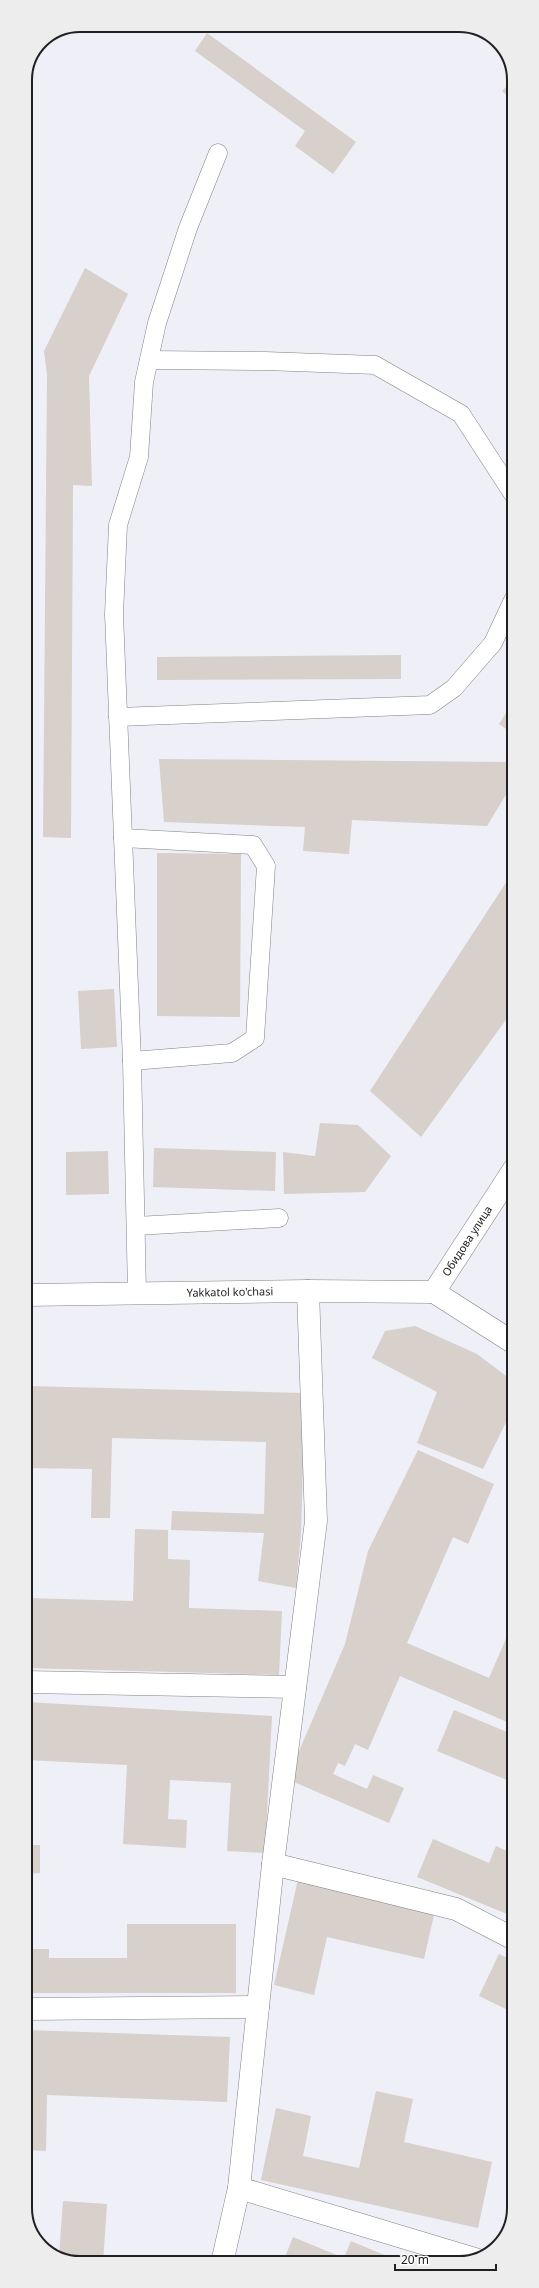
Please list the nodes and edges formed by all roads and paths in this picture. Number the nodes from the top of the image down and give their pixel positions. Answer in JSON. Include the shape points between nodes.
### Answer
{"nodes":[{"id":1,"x":218,"y":153,"type":"dead end"},
{"id":2,"x":149,"y":360,"type":"junction"},
{"id":3,"x":507,"y":485,"type":"edge"},
{"id":4,"x":507,"y":613,"type":"edge"},
{"id":5,"x":118,"y":717,"type":"junction"},
{"id":6,"x":123,"y":838,"type":"junction"},
{"id":7,"x":132,"y":1061,"type":"junction"},
{"id":8,"x":507,"y":1181,"type":"edge"},
{"id":9,"x":279,"y":1218,"type":"dead end"},
{"id":10,"x":136,"y":1226,"type":"junction"},
{"id":11,"x":308,"y":1291,"type":"junction"},
{"id":12,"x":434,"y":1292,"type":"junction"},
{"id":13,"x":137,"y":1293,"type":"junction"},
{"id":14,"x":32,"y":1295,"type":"edge"},
{"id":15,"x":507,"y":1338,"type":"edge"},
{"id":16,"x":32,"y":1682,"type":"edge"},
{"id":17,"x":295,"y":1687,"type":"junction"},
{"id":18,"x":273,"y":1864,"type":"junction"},
{"id":19,"x":507,"y":1935,"type":"edge"},
{"id":20,"x":258,"y":2007,"type":"junction"},
{"id":21,"x":32,"y":2009,"type":"edge"},
{"id":22,"x":239,"y":2188,"type":"junction"},
{"id":23,"x":223,"y":2256,"type":"edge"},
{"id":24,"x":464,"y":2256,"type":"edge"}],
"edges":[{"from":1,"to":2,"type":"lane","via":[[188,228],[157,323]]},
{"from":2,"to":3,"type":"lane","via":[[375,365],[461,414]]},
{"from":2,"to":5,"type":"lane","via":[[144,382],[139,457],[118,525],[114,614]]},
{"from":4,"to":5,"type":"lane","via":[[493,643],[454,688],[430,705]]},
{"from":5,"to":6,"type":"lane"},
{"from":6,"to":7,"type":"lane"},
{"from":6,"to":7,"type":"lane","via":[[253,844],[266,866],[255,1038],[232,1053]]},
{"from":7,"to":10,"type":"lane"},
{"from":8,"to":12,"type":"street","name":"Обидова улица"},
{"from":9,"to":10,"type":"lane"},
{"from":10,"to":13,"type":"lane"},
{"from":11,"to":12,"type":"street","name":"Yakkatol ko'chasi"},
{"from":11,"to":13,"type":"street","name":"Yakkatol ko'chasi"},
{"from":11,"to":17,"type":"street","via":[[316,1521]]},
{"from":12,"to":15,"type":"street"},
{"from":13,"to":14,"type":"street","name":"Yakkatol ko'chasi"},
{"from":16,"to":17,"type":"street"},
{"from":17,"to":18,"type":"street"},
{"from":18,"to":19,"type":"street","via":[[456,1909]]},
{"from":18,"to":20,"type":"street"},
{"from":20,"to":21,"type":"street"},
{"from":20,"to":22,"type":"street"},
{"from":22,"to":23,"type":"street"},
{"from":22,"to":24,"type":"street"}]}
